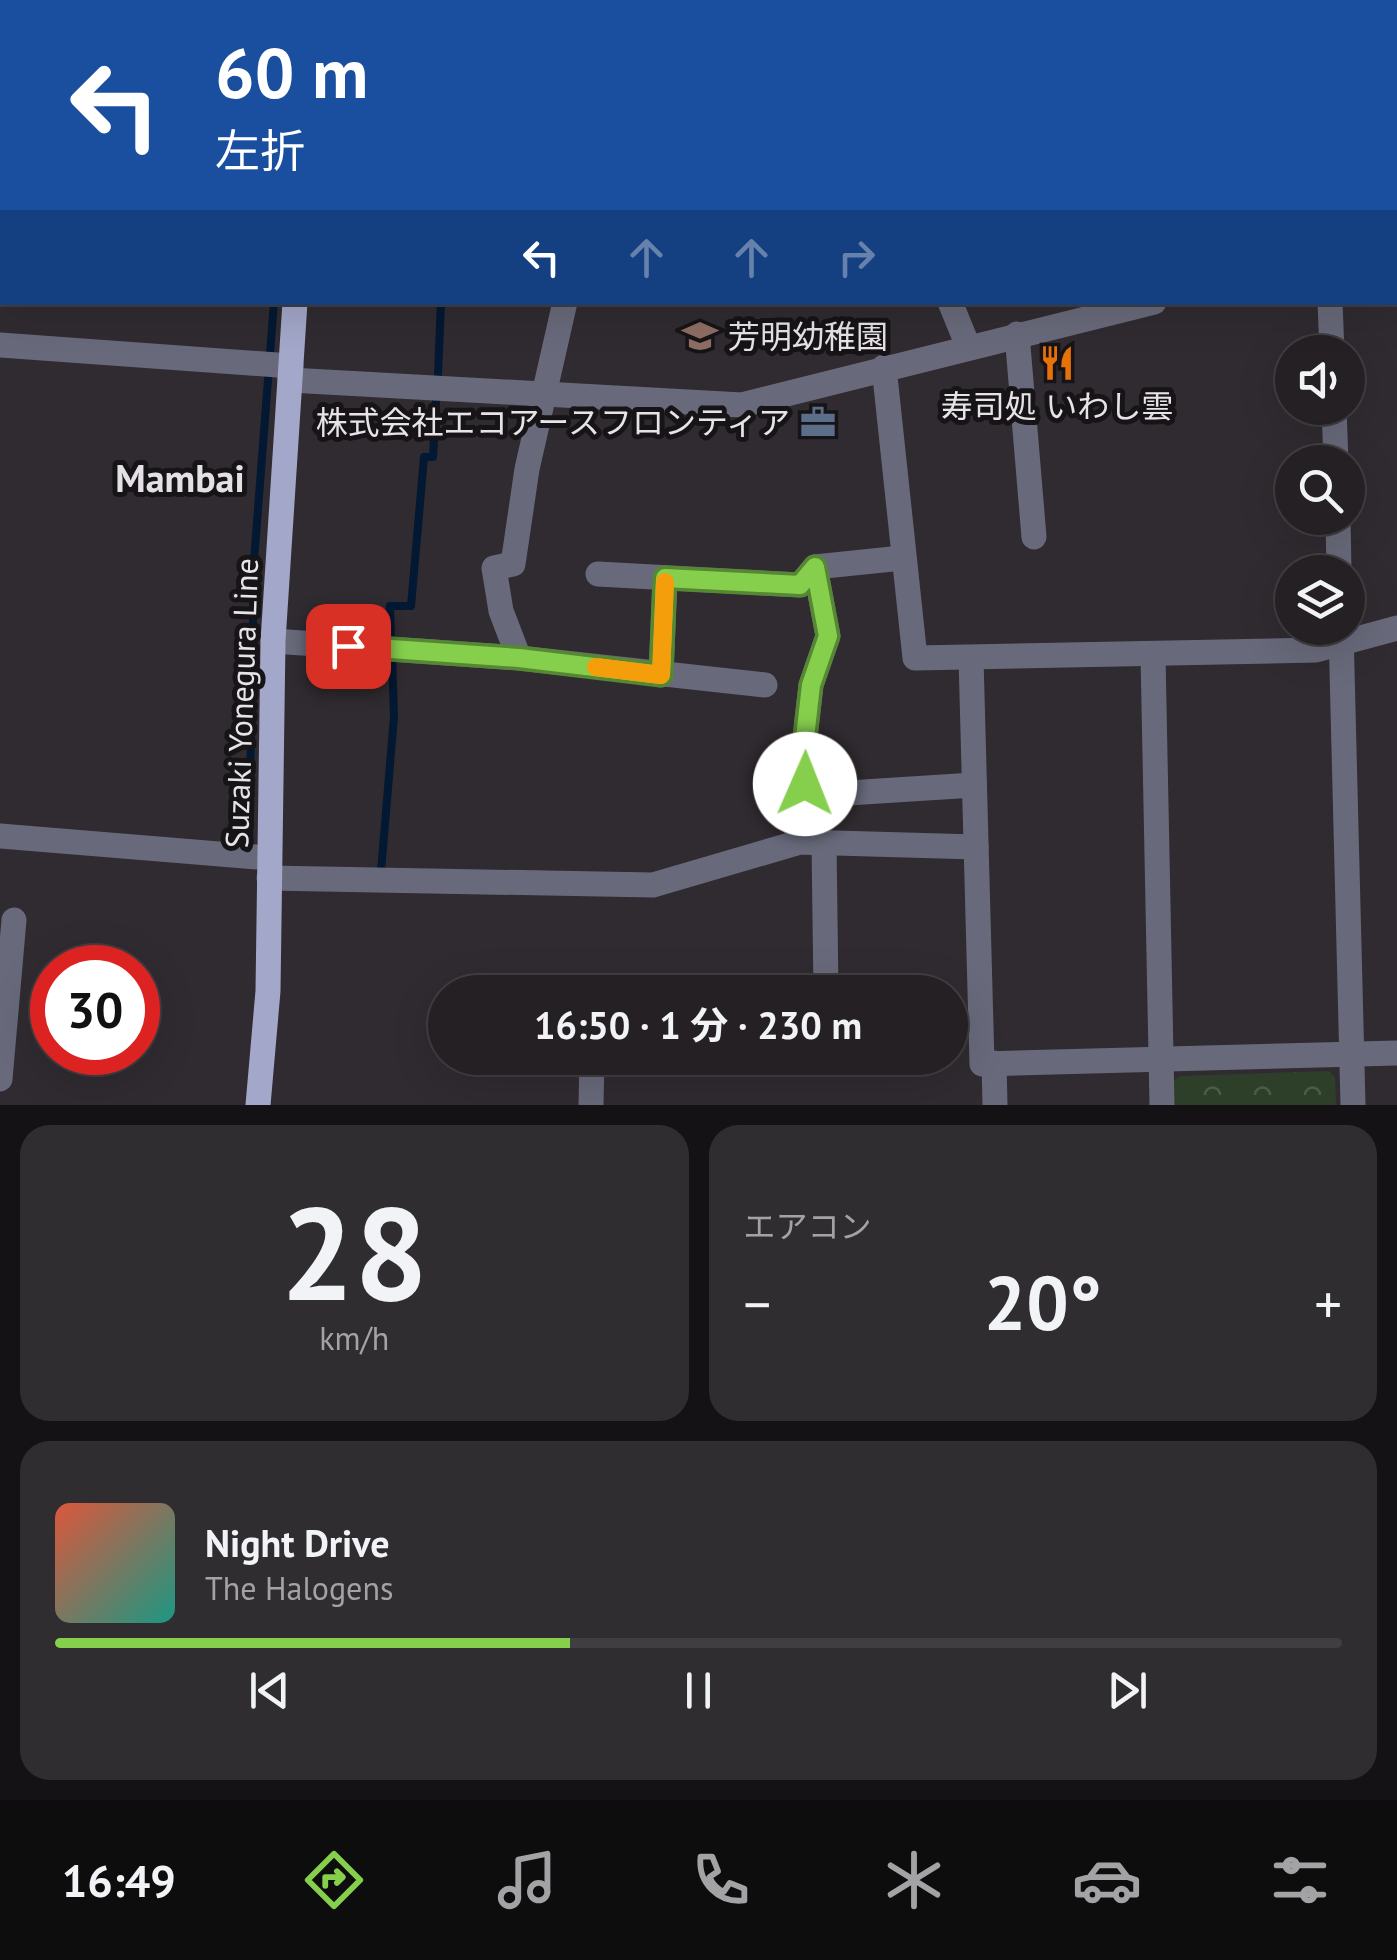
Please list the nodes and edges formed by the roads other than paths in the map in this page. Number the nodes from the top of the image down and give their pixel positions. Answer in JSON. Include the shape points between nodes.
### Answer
{"nodes":[{"id":1,"x":295,"y":305,"type":"edge"},
{"id":2,"x":564,"y":305,"type":"edge"},
{"id":3,"x":951,"y":305,"type":"edge"},
{"id":4,"x":1141,"y":305,"type":"edge"},
{"id":5,"x":1330,"y":305,"type":"edge"},
{"id":6,"x":1017,"y":334,"type":"junction"},
{"id":7,"x":1331,"y":335,"type":"edge"},
{"id":8,"x":0,"y":345,"type":"edge"},
{"id":9,"x":968,"y":346,"type":"junction"},
{"id":10,"x":884,"y":367,"type":"junction"},
{"id":11,"x":281,"y":369,"type":"junction"},
{"id":12,"x":547,"y":392,"type":"junction"},
{"id":13,"x":1034,"y":537,"type":"dead end"},
{"id":14,"x":902,"y":558,"type":"junction"},
{"id":15,"x":815,"y":567,"type":"junction"},
{"id":16,"x":598,"y":574,"type":"dead end"},
{"id":17,"x":665,"y":578,"type":"junction"},
{"id":18,"x":1397,"y":628,"type":"edge"},
{"id":19,"x":1365,"y":632,"type":"edge"},
{"id":20,"x":274,"y":641,"type":"junction"},
{"id":21,"x":1325,"y":645,"type":"edge"},
{"id":22,"x":1342,"y":645,"type":"edge"},
{"id":23,"x":1154,"y":655,"type":"junction"},
{"id":24,"x":519,"y":658,"type":"junction"},
{"id":25,"x":971,"y":658,"type":"junction"},
{"id":26,"x":661,"y":675,"type":"junction"},
{"id":27,"x":765,"y":685,"type":"dead end"},
{"id":28,"x":974,"y":785,"type":"junction"},
{"id":29,"x":848,"y":793,"type":"dead end"},
{"id":30,"x":0,"y":836,"type":"edge"},
{"id":31,"x":817,"y":842,"type":"junction"},
{"id":32,"x":976,"y":847,"type":"junction"},
{"id":33,"x":269,"y":868,"type":"junction"},
{"id":34,"x":14,"y":920,"type":"dead end"},
{"id":35,"x":825,"y":975,"type":"edge"},
{"id":36,"x":1397,"y":1053,"type":"edge"},
{"id":37,"x":1351,"y":1054,"type":"junction"},
{"id":38,"x":1162,"y":1060,"type":"junction"},
{"id":39,"x":994,"y":1064,"type":"junction"},
{"id":40,"x":592,"y":1075,"type":"edge"},
{"id":41,"x":0,"y":1079,"type":"edge"},
{"id":42,"x":258,"y":1105,"type":"edge"},
{"id":43,"x":591,"y":1105,"type":"edge"},
{"id":44,"x":995,"y":1105,"type":"edge"},
{"id":45,"x":1162,"y":1105,"type":"edge"},
{"id":46,"x":1353,"y":1105,"type":"edge"}],
"edges":[{"from":1,"to":11,"type":"main road","name":"Suzaki Yonegura Line"},
{"from":2,"to":12,"type":"street"},
{"from":3,"to":9,"type":"street"},
{"from":4,"to":6,"type":"street"},
{"from":5,"to":7,"type":"street"},
{"from":6,"to":9,"type":"street"},
{"from":6,"to":13,"type":"street"},
{"from":8,"to":11,"type":"street"},
{"from":9,"to":10,"type":"street"},
{"from":10,"to":12,"type":"street","via":[[742,405]]},
{"from":10,"to":14,"type":"street"},
{"from":11,"to":12,"type":"street"},
{"from":11,"to":20,"type":"main road","name":"Suzaki Yonegura Line"},
{"from":12,"to":24,"type":"street","via":[[513,564],[494,568]]},
{"from":14,"to":15,"type":"street"},
{"from":14,"to":25,"type":"street","via":[[915,658]]},
{"from":15,"to":17,"type":"street","via":[[800,585]]},
{"from":15,"to":31,"type":"street","via":[[828,636],[811,685],[803,755]]},
{"from":16,"to":17,"type":"street"},
{"from":17,"to":26,"type":"street"},
{"from":18,"to":19,"type":"street"},
{"from":20,"to":24,"type":"street"},
{"from":20,"to":33,"type":"main road","name":"Suzaki Yonegura Line"},
{"from":21,"to":23,"type":"street"},
{"from":22,"to":37,"type":"street"},
{"from":23,"to":25,"type":"street"},
{"from":23,"to":38,"type":"street"},
{"from":24,"to":26,"type":"street"},
{"from":25,"to":28,"type":"street"},
{"from":26,"to":27,"type":"street"},
{"from":28,"to":29,"type":"street"},
{"from":28,"to":32,"type":"street"},
{"from":30,"to":33,"type":"street"},
{"from":31,"to":32,"type":"street"},
{"from":31,"to":33,"type":"street","via":[[652,885]]},
{"from":31,"to":35,"type":"street"},
{"from":32,"to":39,"type":"street","via":[[982,1064]]},
{"from":33,"to":42,"type":"main road","name":"Suzaki Yonegura Line"},
{"from":34,"to":41,"type":"street"},
{"from":36,"to":37,"type":"street"},
{"from":37,"to":38,"type":"street"},
{"from":37,"to":46,"type":"street"},
{"from":38,"to":39,"type":"street"},
{"from":38,"to":45,"type":"street"},
{"from":39,"to":44,"type":"street"},
{"from":40,"to":43,"type":"street"}]}
